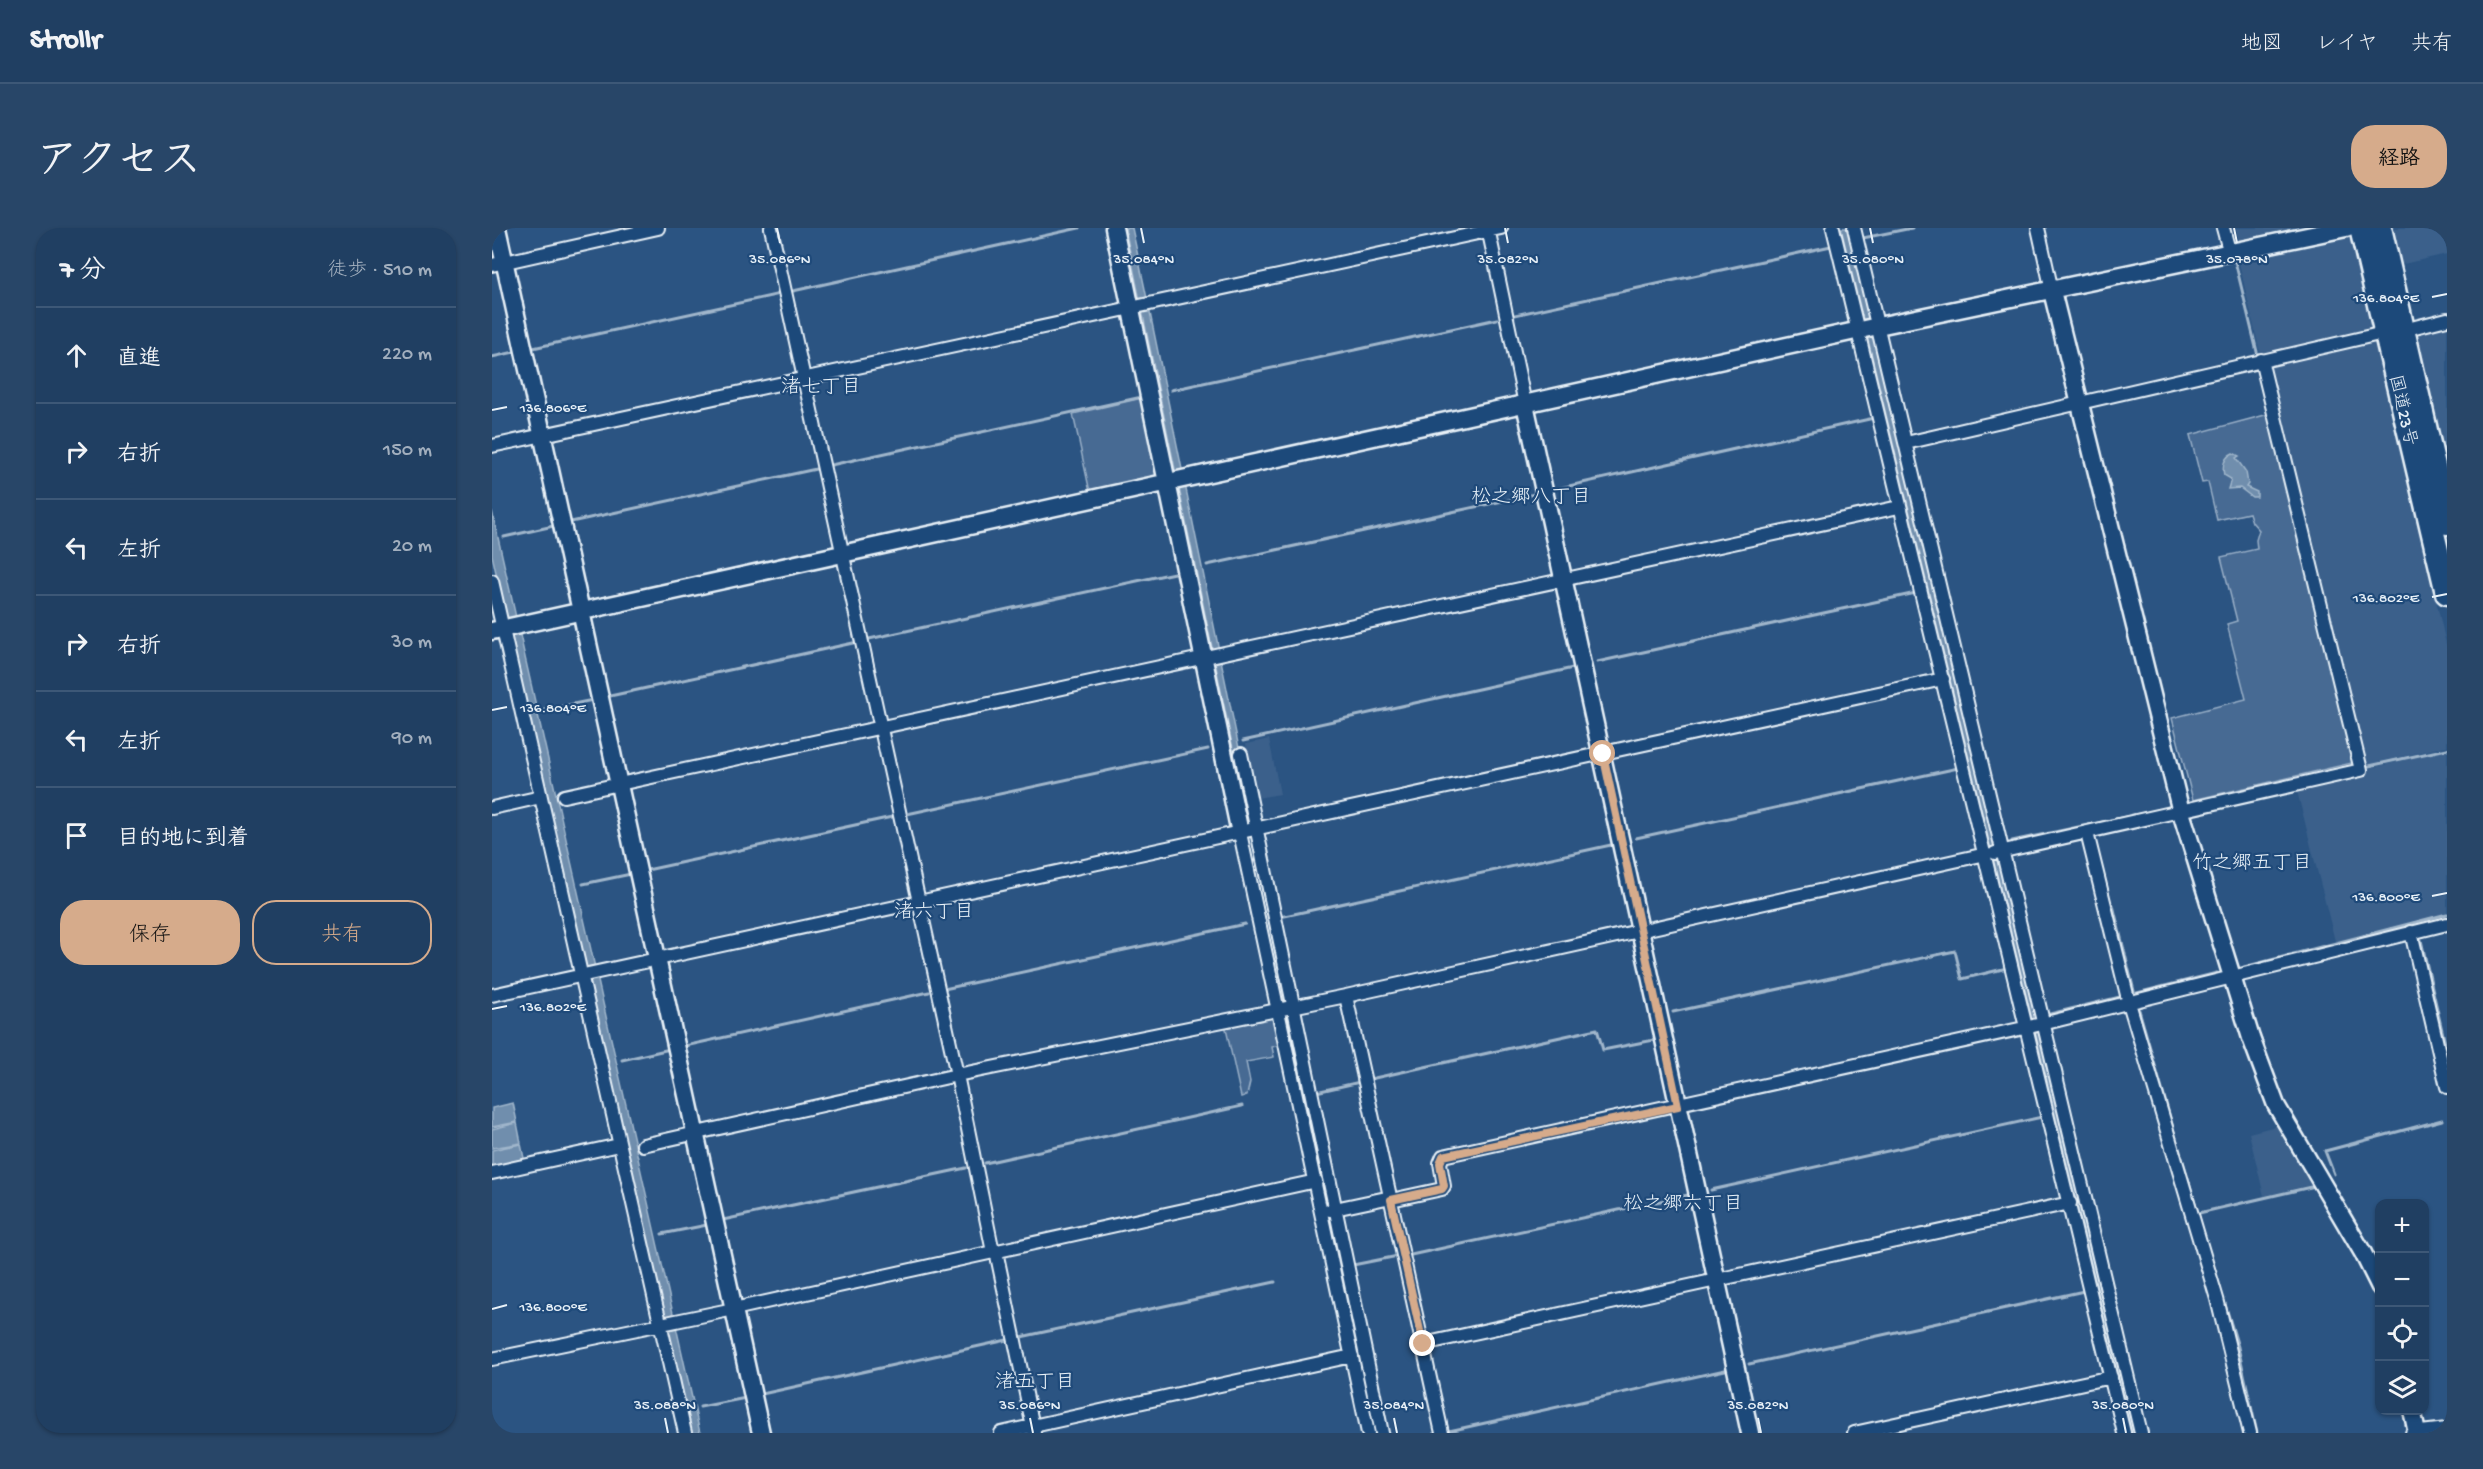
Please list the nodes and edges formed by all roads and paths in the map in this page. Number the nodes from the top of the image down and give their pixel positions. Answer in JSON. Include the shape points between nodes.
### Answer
{"nodes":[{"id":1,"x":497,"y":228,"type":"edge"},
{"id":2,"x":658,"y":228,"type":"edge"},
{"id":3,"x":771,"y":228,"type":"edge"},
{"id":4,"x":1114,"y":228,"type":"edge"},
{"id":5,"x":1833,"y":228,"type":"edge"},
{"id":6,"x":1854,"y":228,"type":"edge"},
{"id":7,"x":2038,"y":228,"type":"edge"},
{"id":8,"x":2223,"y":228,"type":"edge"},
{"id":9,"x":2346,"y":228,"type":"edge"},
{"id":10,"x":2361,"y":228,"type":"edge"},
{"id":11,"x":2380,"y":228,"type":"edge"},
{"id":12,"x":1493,"y":229,"type":"edge"},
{"id":13,"x":2230,"y":254,"type":"junction"},
{"id":14,"x":498,"y":263,"type":"edge"},
{"id":15,"x":2052,"y":291,"type":"junction"},
{"id":16,"x":1139,"y":307,"type":"junction"},
{"id":17,"x":2447,"y":319,"type":"edge"},
{"id":18,"x":1878,"y":326,"type":"junction"},
{"id":19,"x":2415,"y":327,"type":"dead end"},
{"id":20,"x":1859,"y":330,"type":"junction"},
{"id":21,"x":2375,"y":335,"type":"dead end"},
{"id":22,"x":2261,"y":360,"type":"junction"},
{"id":23,"x":804,"y":378,"type":"junction"},
{"id":24,"x":2080,"y":403,"type":"junction"},
{"id":25,"x":1525,"y":404,"type":"junction"},
{"id":26,"x":543,"y":436,"type":"junction"},
{"id":27,"x":1906,"y":443,"type":"junction"},
{"id":28,"x":492,"y":446,"type":"edge"},
{"id":29,"x":1175,"y":481,"type":"junction"},
{"id":30,"x":1899,"y":507,"type":"junction"},
{"id":31,"x":2447,"y":523,"type":"edge"},
{"id":32,"x":843,"y":554,"type":"junction"},
{"id":33,"x":1564,"y":580,"type":"junction"},
{"id":34,"x":492,"y":581,"type":"edge"},
{"id":35,"x":2447,"y":593,"type":"edge"},
{"id":36,"x":581,"y":612,"type":"junction"},
{"id":37,"x":497,"y":630,"type":"edge"},
{"id":38,"x":1211,"y":656,"type":"junction"},
{"id":39,"x":1942,"y":679,"type":"junction"},
{"id":40,"x":880,"y":728,"type":"junction"},
{"id":41,"x":1241,"y":754,"type":"dead end"},
{"id":42,"x":1603,"y":754,"type":"junction"},
{"id":43,"x":620,"y":785,"type":"junction"},
{"id":44,"x":564,"y":796,"type":"dead end"},
{"id":45,"x":541,"y":797,"type":"junction"},
{"id":46,"x":492,"y":808,"type":"edge"},
{"id":47,"x":2181,"y":812,"type":"junction"},
{"id":48,"x":1248,"y":831,"type":"junction"},
{"id":49,"x":2087,"y":833,"type":"junction"},
{"id":50,"x":2002,"y":852,"type":"junction"},
{"id":51,"x":1986,"y":855,"type":"junction"},
{"id":52,"x":918,"y":902,"type":"junction"},
{"id":53,"x":2447,"y":924,"type":"edge"},
{"id":54,"x":1640,"y":931,"type":"junction"},
{"id":55,"x":2411,"y":932,"type":"junction"},
{"id":56,"x":658,"y":960,"type":"junction"},
{"id":57,"x":581,"y":975,"type":"junction"},
{"id":58,"x":2232,"y":976,"type":"junction"},
{"id":59,"x":492,"y":995,"type":"edge"},
{"id":60,"x":1346,"y":996,"type":"junction"},
{"id":61,"x":2129,"y":1003,"type":"junction"},
{"id":62,"x":1294,"y":1006,"type":"junction"},
{"id":63,"x":1279,"y":1009,"type":"junction"},
{"id":64,"x":2042,"y":1024,"type":"junction"},
{"id":65,"x":2026,"y":1027,"type":"junction"},
{"id":66,"x":957,"y":1075,"type":"junction"},
{"id":67,"x":2447,"y":1088,"type":"edge"},
{"id":68,"x":1678,"y":1106,"type":"junction"},
{"id":69,"x":696,"y":1134,"type":"junction"},
{"id":70,"x":619,"y":1145,"type":"junction"},
{"id":71,"x":643,"y":1145,"type":"dead end"},
{"id":72,"x":492,"y":1173,"type":"edge"},
{"id":73,"x":1316,"y":1181,"type":"junction"},
{"id":74,"x":1391,"y":1198,"type":"junction"},
{"id":75,"x":2070,"y":1203,"type":"junction"},
{"id":76,"x":1329,"y":1210,"type":"junction"},
{"id":77,"x":995,"y":1252,"type":"junction"},
{"id":78,"x":2375,"y":1278,"type":"edge"},
{"id":79,"x":1716,"y":1281,"type":"junction"},
{"id":80,"x":734,"y":1309,"type":"junction"},
{"id":81,"x":660,"y":1323,"type":"junction"},
{"id":82,"x":1423,"y":1344,"type":"junction"},
{"id":83,"x":1352,"y":1356,"type":"junction"},
{"id":84,"x":492,"y":1359,"type":"edge"},
{"id":85,"x":2111,"y":1377,"type":"junction"},
{"id":86,"x":2413,"y":1415,"type":"edge"},
{"id":87,"x":2447,"y":1429,"type":"edge"},
{"id":88,"x":1033,"y":1430,"type":"edge"},
{"id":89,"x":685,"y":1433,"type":"edge"},
{"id":90,"x":761,"y":1433,"type":"edge"},
{"id":91,"x":1000,"y":1433,"type":"edge"},
{"id":92,"x":1368,"y":1433,"type":"edge"},
{"id":93,"x":1382,"y":1433,"type":"edge"},
{"id":94,"x":1442,"y":1433,"type":"edge"},
{"id":95,"x":1750,"y":1433,"type":"edge"},
{"id":96,"x":1854,"y":1433,"type":"edge"},
{"id":97,"x":2124,"y":1433,"type":"edge"},
{"id":98,"x":2141,"y":1433,"type":"edge"},
{"id":99,"x":2250,"y":1433,"type":"edge"},
{"id":100,"x":2412,"y":1433,"type":"edge"},
{"id":101,"x":2417,"y":1433,"type":"edge"}],
"edges":[{"from":1,"to":14,"type":"street"},
{"from":2,"to":14,"type":"street"},
{"from":3,"to":23,"type":"street"},
{"from":4,"to":16,"type":"street"},
{"from":5,"to":20,"type":"street"},
{"from":6,"to":18,"type":"street"},
{"from":7,"to":15,"type":"street"},
{"from":8,"to":13,"type":"street"},
{"from":9,"to":13,"type":"street"},
{"from":10,"to":35,"type":"highway","name":"国道23号"},
{"from":11,"to":31,"type":"highway","name":"国道23号"},
{"from":12,"to":16,"type":"street"},
{"from":12,"to":25,"type":"street"},
{"from":13,"to":15,"type":"street"},
{"from":14,"to":26,"type":"street"},
{"from":15,"to":18,"type":"street"},
{"from":15,"to":24,"type":"street"},
{"from":16,"to":23,"type":"street"},
{"from":16,"to":29,"type":"street"},
{"from":17,"to":19,"type":"street"},
{"from":18,"to":20,"type":"street"},
{"from":18,"to":27,"type":"street"},
{"from":20,"to":25,"type":"street"},
{"from":20,"to":30,"type":"street"},
{"from":21,"to":22,"type":"street"},
{"from":22,"to":24,"type":"street"},
{"from":22,"to":47,"type":"street","via":[[2361,770]]},
{"from":23,"to":26,"type":"street"},
{"from":23,"to":32,"type":"street"},
{"from":24,"to":27,"type":"street"},
{"from":24,"to":47,"type":"street"},
{"from":25,"to":29,"type":"street"},
{"from":25,"to":33,"type":"street"},
{"from":26,"to":28,"type":"street"},
{"from":26,"to":36,"type":"street"},
{"from":27,"to":50,"type":"street"},
{"from":29,"to":32,"type":"street"},
{"from":29,"to":38,"type":"street"},
{"from":30,"to":33,"type":"street"},
{"from":30,"to":39,"type":"street"},
{"from":32,"to":36,"type":"street"},
{"from":32,"to":40,"type":"street"},
{"from":33,"to":38,"type":"street"},
{"from":33,"to":42,"type":"street"},
{"from":34,"to":37,"type":"street"},
{"from":36,"to":37,"type":"street"},
{"from":36,"to":43,"type":"street"},
{"from":37,"to":45,"type":"street"},
{"from":38,"to":40,"type":"street"},
{"from":38,"to":48,"type":"street"},
{"from":39,"to":42,"type":"street"},
{"from":39,"to":51,"type":"street"},
{"from":40,"to":43,"type":"street"},
{"from":40,"to":52,"type":"street"},
{"from":41,"to":48,"type":"street"},
{"from":42,"to":48,"type":"street"},
{"from":42,"to":54,"type":"street"},
{"from":43,"to":44,"type":"street"},
{"from":43,"to":56,"type":"street"},
{"from":45,"to":46,"type":"street"},
{"from":45,"to":57,"type":"street"},
{"from":47,"to":49,"type":"street"},
{"from":47,"to":58,"type":"street"},
{"from":48,"to":52,"type":"street"},
{"from":48,"to":62,"type":"street"},
{"from":48,"to":63,"type":"street"},
{"from":49,"to":50,"type":"street"},
{"from":49,"to":61,"type":"street"},
{"from":50,"to":51,"type":"street"},
{"from":50,"to":64,"type":"street"},
{"from":51,"to":54,"type":"street"},
{"from":51,"to":65,"type":"street"},
{"from":52,"to":56,"type":"street"},
{"from":52,"to":66,"type":"street"},
{"from":53,"to":55,"type":"street"},
{"from":54,"to":60,"type":"street"},
{"from":54,"to":68,"type":"street"},
{"from":55,"to":58,"type":"street"},
{"from":55,"to":67,"type":"street"},
{"from":56,"to":57,"type":"street"},
{"from":56,"to":69,"type":"street"},
{"from":57,"to":59,"type":"street"},
{"from":57,"to":70,"type":"street"},
{"from":58,"to":61,"type":"street"},
{"from":58,"to":78,"type":"street","via":[[2276,1104]]},
{"from":60,"to":62,"type":"street"},
{"from":60,"to":74,"type":"street"},
{"from":61,"to":64,"type":"street"},
{"from":61,"to":99,"type":"street","via":[[2217,1299]]},
{"from":62,"to":63,"type":"street"},
{"from":62,"to":76,"type":"street"},
{"from":63,"to":66,"type":"street"},
{"from":63,"to":73,"type":"street"},
{"from":64,"to":65,"type":"street"},
{"from":64,"to":98,"type":"street"},
{"from":65,"to":68,"type":"street"},
{"from":65,"to":75,"type":"street"},
{"from":66,"to":69,"type":"street"},
{"from":66,"to":77,"type":"street"},
{"from":68,"to":74,"type":"street","via":[[1443,1156],[1442,1189]]},
{"from":68,"to":79,"type":"street"},
{"from":69,"to":71,"type":"street"},
{"from":69,"to":80,"type":"street"},
{"from":70,"to":72,"type":"street"},
{"from":70,"to":81,"type":"street"},
{"from":73,"to":76,"type":"street"},
{"from":73,"to":77,"type":"street"},
{"from":74,"to":76,"type":"street"},
{"from":74,"to":82,"type":"street"},
{"from":75,"to":79,"type":"street"},
{"from":75,"to":85,"type":"street"},
{"from":76,"to":83,"type":"street"},
{"from":76,"to":93,"type":"street"},
{"from":77,"to":80,"type":"street"},
{"from":77,"to":88,"type":"street"},
{"from":79,"to":82,"type":"street"},
{"from":79,"to":95,"type":"street"},
{"from":80,"to":81,"type":"street"},
{"from":80,"to":90,"type":"street"},
{"from":81,"to":84,"type":"street"},
{"from":81,"to":89,"type":"street"},
{"from":82,"to":94,"type":"street"},
{"from":83,"to":88,"type":"street"},
{"from":83,"to":92,"type":"street"},
{"from":85,"to":96,"type":"street"},
{"from":85,"to":97,"type":"street"},
{"from":86,"to":101,"type":"street"},
{"from":87,"to":101,"type":"street"},
{"from":88,"to":91,"type":"street"},
{"from":100,"to":101,"type":"street"}]}
